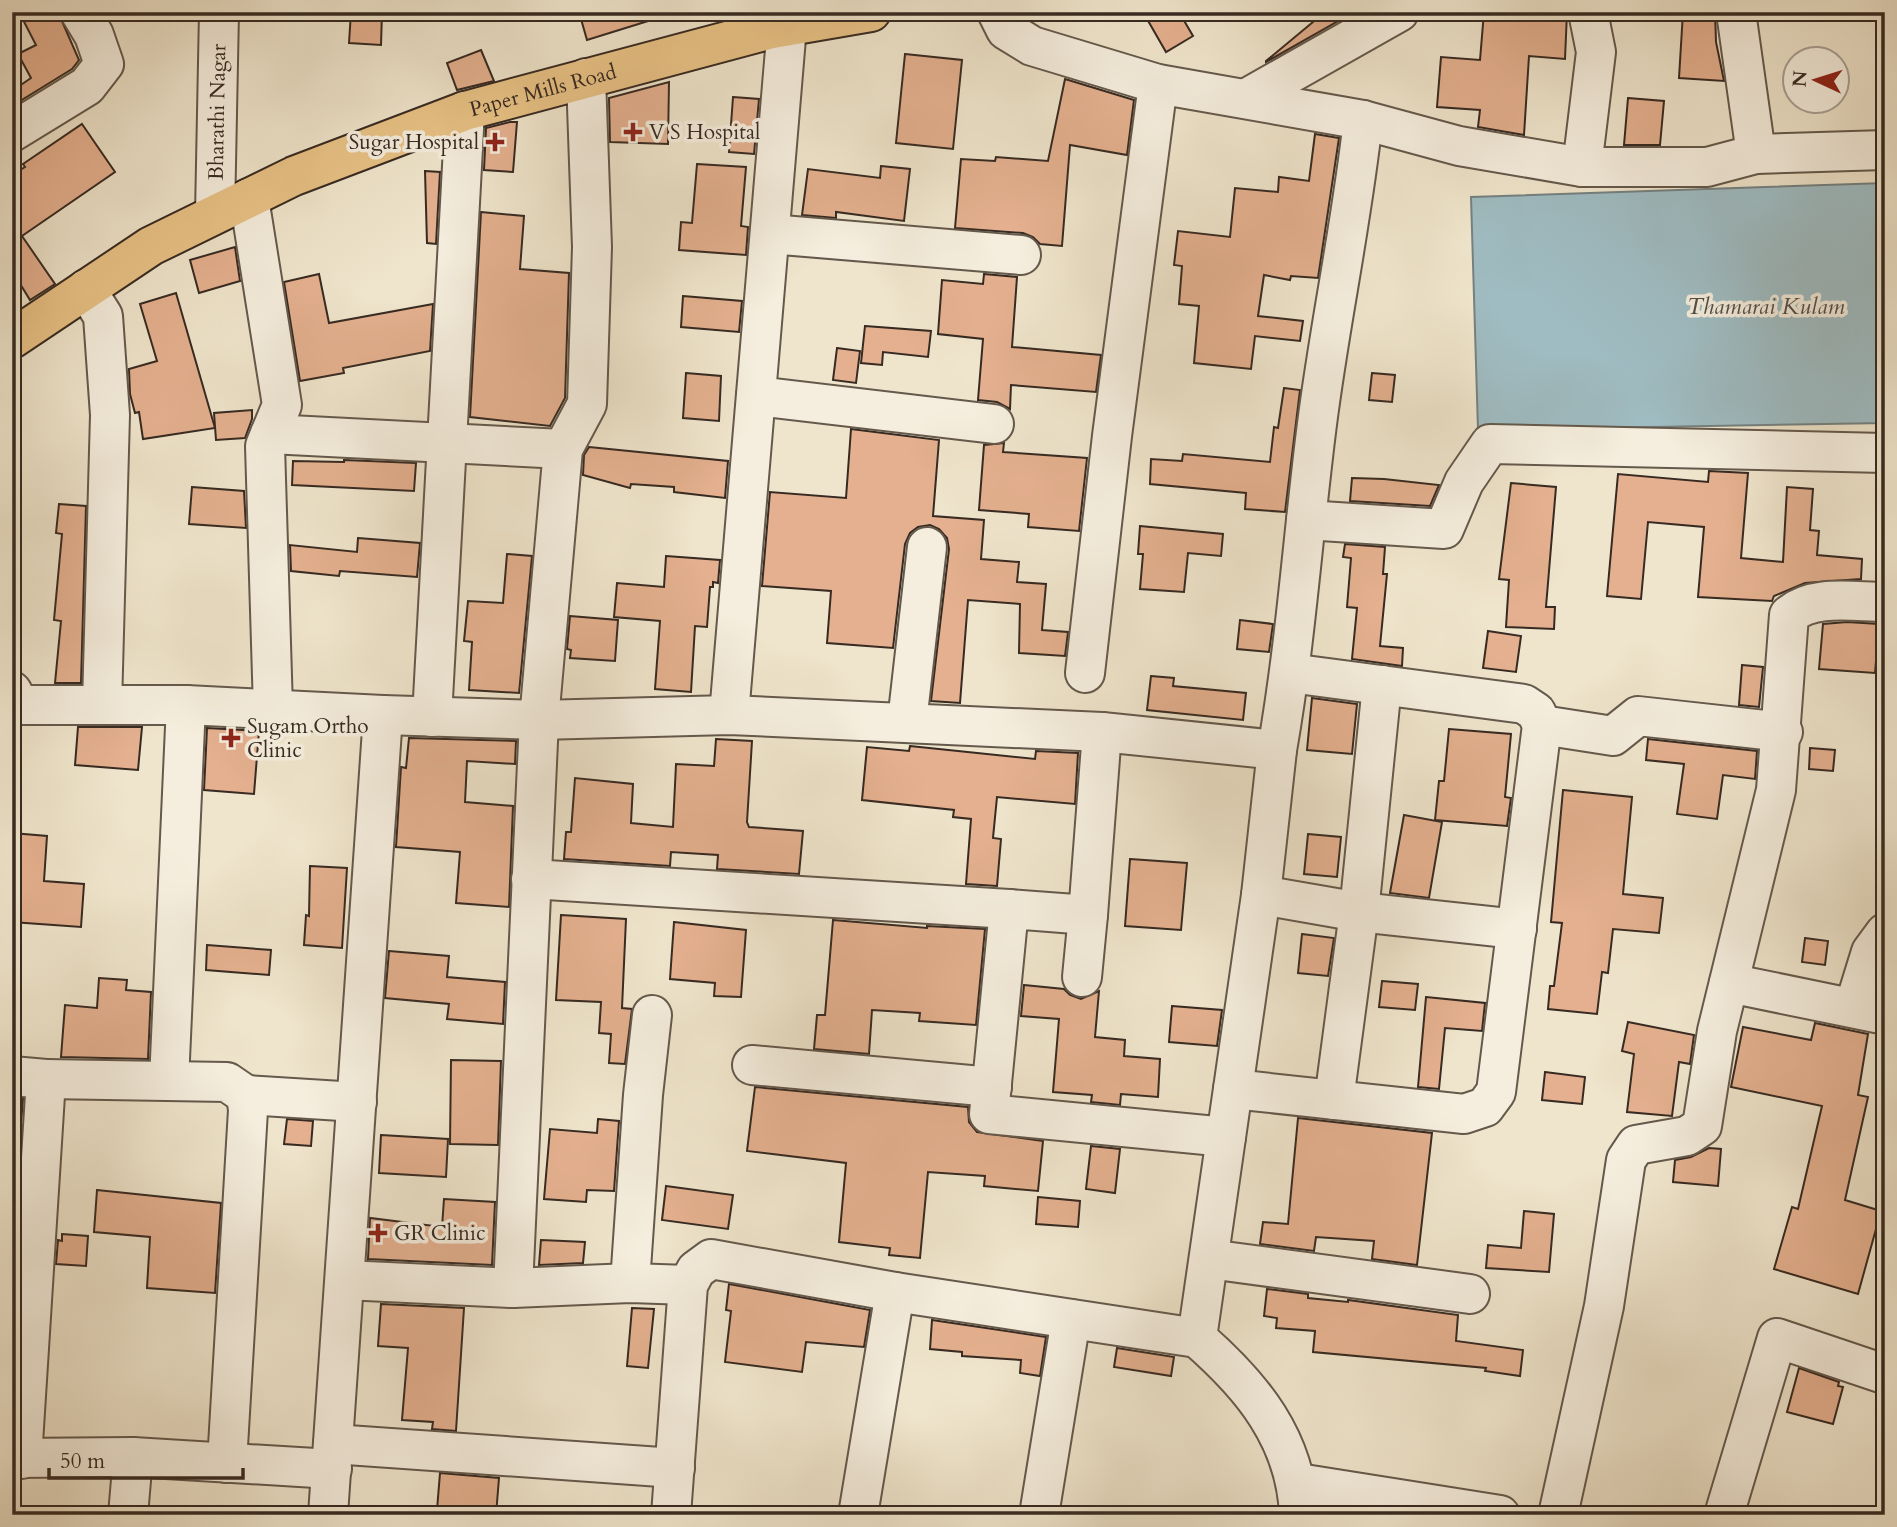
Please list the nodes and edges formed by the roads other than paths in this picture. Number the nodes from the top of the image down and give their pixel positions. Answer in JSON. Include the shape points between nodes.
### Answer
{"nodes":[{"id":1,"x":80,"y":12,"type":"edge"},
{"id":2,"x":219,"y":12,"type":"edge"},
{"id":3,"x":872,"y":12,"type":"edge"},
{"id":4,"x":997,"y":12,"type":"edge"},
{"id":5,"x":1399,"y":12,"type":"edge"},
{"id":6,"x":1588,"y":12,"type":"edge"},
{"id":7,"x":1736,"y":12,"type":"edge"},
{"id":8,"x":776,"y":22,"type":"edge"},
{"id":9,"x":586,"y":78,"type":"junction"},
{"id":10,"x":1158,"y":83,"type":"junction"},
{"id":11,"x":1247,"y":98,"type":"junction"},
{"id":12,"x":465,"y":111,"type":"junction"},
{"id":13,"x":1363,"y":120,"type":"junction"},
{"id":14,"x":12,"y":132,"type":"edge"},
{"id":15,"x":1885,"y":150,"type":"edge"},
{"id":16,"x":1756,"y":154,"type":"junction"},
{"id":17,"x":1582,"y":167,"type":"junction"},
{"id":18,"x":249,"y":198,"type":"junction"},
{"id":19,"x":215,"y":214,"type":"junction"},
{"id":20,"x":770,"y":234,"type":"junction"},
{"id":21,"x":1021,"y":255,"type":"dead end"},
{"id":22,"x":86,"y":289,"type":"junction"},
{"id":23,"x":12,"y":340,"type":"edge"},
{"id":24,"x":756,"y":396,"type":"junction"},
{"id":25,"x":994,"y":424,"type":"dead end"},
{"id":26,"x":270,"y":434,"type":"junction"},
{"id":27,"x":447,"y":442,"type":"junction"},
{"id":28,"x":563,"y":449,"type":"junction"},
{"id":29,"x":1885,"y":453,"type":"edge"},
{"id":30,"x":1306,"y":520,"type":"junction"},
{"id":31,"x":927,"y":547,"type":"dead end"},
{"id":32,"x":1885,"y":602,"type":"edge"},
{"id":33,"x":1085,"y":673,"type":"dead end"},
{"id":34,"x":1290,"y":673,"type":"junction"},
{"id":35,"x":1382,"y":685,"type":"junction"},
{"id":36,"x":14,"y":701,"type":"edge"},
{"id":37,"x":102,"y":705,"type":"junction"},
{"id":38,"x":186,"y":705,"type":"junction"},
{"id":39,"x":273,"y":709,"type":"junction"},
{"id":40,"x":383,"y":715,"type":"junction"},
{"id":41,"x":729,"y":715,"type":"junction"},
{"id":42,"x":432,"y":718,"type":"junction"},
{"id":43,"x":538,"y":720,"type":"junction"},
{"id":44,"x":907,"y":722,"type":"junction"},
{"id":45,"x":1542,"y":725,"type":"junction"},
{"id":46,"x":1102,"y":732,"type":"junction"},
{"id":47,"x":1783,"y":732,"type":"junction"},
{"id":48,"x":1276,"y":750,"type":"junction"},
{"id":49,"x":531,"y":879,"type":"junction"},
{"id":50,"x":1261,"y":895,"type":"junction"},
{"id":51,"x":1009,"y":909,"type":"junction"},
{"id":52,"x":1359,"y":912,"type":"junction"},
{"id":53,"x":1088,"y":915,"type":"junction"},
{"id":54,"x":1517,"y":929,"type":"junction"},
{"id":55,"x":1885,"y":933,"type":"edge"},
{"id":56,"x":1082,"y":976,"type":"dead end"},
{"id":57,"x":1729,"y":983,"type":"junction"},
{"id":58,"x":1870,"y":1011,"type":"edge"},
{"id":59,"x":652,"y":1015,"type":"dead end"},
{"id":60,"x":752,"y":1065,"type":"dead end"},
{"id":61,"x":29,"y":1078,"type":"edge"},
{"id":62,"x":169,"y":1082,"type":"junction"},
{"id":63,"x":992,"y":1087,"type":"junction"},
{"id":64,"x":1233,"y":1088,"type":"junction"},
{"id":65,"x":246,"y":1095,"type":"junction"},
{"id":66,"x":1334,"y":1100,"type":"junction"},
{"id":67,"x":357,"y":1102,"type":"junction"},
{"id":68,"x":1226,"y":1137,"type":"junction"},
{"id":69,"x":1209,"y":1259,"type":"junction"},
{"id":70,"x":345,"y":1280,"type":"junction"},
{"id":71,"x":630,"y":1283,"type":"junction"},
{"id":72,"x":688,"y":1285,"type":"junction"},
{"id":73,"x":513,"y":1288,"type":"junction"},
{"id":74,"x":895,"y":1292,"type":"junction"},
{"id":75,"x":1470,"y":1294,"type":"dead end"},
{"id":76,"x":1072,"y":1319,"type":"junction"},
{"id":77,"x":1197,"y":1338,"type":"junction"},
{"id":78,"x":1885,"y":1374,"type":"edge"},
{"id":79,"x":133,"y":1457,"type":"junction"},
{"id":80,"x":333,"y":1457,"type":"junction"},
{"id":81,"x":17,"y":1458,"type":"edge"},
{"id":82,"x":227,"y":1463,"type":"junction"},
{"id":83,"x":675,"y":1468,"type":"junction"},
{"id":84,"x":1299,"y":1499,"type":"edge"},
{"id":85,"x":128,"y":1515,"type":"edge"},
{"id":86,"x":328,"y":1515,"type":"edge"},
{"id":87,"x":671,"y":1515,"type":"edge"},
{"id":88,"x":858,"y":1515,"type":"edge"},
{"id":89,"x":1039,"y":1515,"type":"edge"},
{"id":90,"x":1500,"y":1515,"type":"edge"},
{"id":91,"x":1558,"y":1515,"type":"edge"},
{"id":92,"x":1724,"y":1515,"type":"edge"}],
"edges":[{"from":1,"to":14,"type":"street","via":[[104,64],[88,86]]},
{"from":2,"to":19,"type":"street","name":"Bharathi Nagar"},
{"from":3,"to":8,"type":"main road","name":"Paper Mills Road"},
{"from":4,"to":10,"type":"street","via":[[1006,30],[1032,46]]},
{"from":5,"to":11,"type":"street"},
{"from":6,"to":17,"type":"street","via":[[1596,52]]},
{"from":7,"to":16,"type":"street"},
{"from":8,"to":9,"type":"main road","name":"Paper Mills Road"},
{"from":8,"to":20,"type":"street"},
{"from":9,"to":12,"type":"main road","name":"Paper Mills Road"},
{"from":9,"to":28,"type":"street","via":[[592,247],[587,404]]},
{"from":10,"to":11,"type":"street"},
{"from":10,"to":33,"type":"street"},
{"from":11,"to":13,"type":"street"},
{"from":12,"to":18,"type":"main road","name":"Paper Mills Road","via":[[294,176]]},
{"from":12,"to":27,"type":"street"},
{"from":13,"to":17,"type":"street","via":[[1459,146]]},
{"from":13,"to":30,"type":"street"},
{"from":15,"to":16,"type":"street"},
{"from":16,"to":17,"type":"street","via":[[1707,167]]},
{"from":18,"to":19,"type":"main road","name":"Paper Mills Road"},
{"from":18,"to":26,"type":"street","via":[[282,405]]},
{"from":19,"to":22,"type":"main road","name":"Paper Mills Road","via":[[150,246]]},
{"from":20,"to":21,"type":"street"},
{"from":20,"to":24,"type":"street"},
{"from":22,"to":23,"type":"main road","name":"Paper Mills Road"},
{"from":22,"to":37,"type":"street","via":[[103,316],[110,415]]},
{"from":24,"to":25,"type":"street"},
{"from":24,"to":41,"type":"street"},
{"from":26,"to":27,"type":"street"},
{"from":26,"to":39,"type":"street","via":[[265,446]]},
{"from":27,"to":28,"type":"street"},
{"from":27,"to":42,"type":"street"},
{"from":28,"to":43,"type":"street"},
{"from":29,"to":30,"type":"street","via":[[1490,444],[1464,482],[1444,529]]},
{"from":30,"to":34,"type":"street"},
{"from":31,"to":44,"type":"street"},
{"from":32,"to":47,"type":"street","via":[[1815,601],[1801,604],[1789,615]]},
{"from":34,"to":35,"type":"street"},
{"from":34,"to":48,"type":"street"},
{"from":35,"to":45,"type":"street","via":[[1524,704],[1536,712]]},
{"from":35,"to":52,"type":"street"},
{"from":36,"to":37,"type":"street"},
{"from":37,"to":38,"type":"street"},
{"from":38,"to":39,"type":"street"},
{"from":38,"to":62,"type":"street"},
{"from":39,"to":40,"type":"street"},
{"from":40,"to":42,"type":"street"},
{"from":40,"to":67,"type":"street"},
{"from":41,"to":43,"type":"street"},
{"from":41,"to":44,"type":"street"},
{"from":42,"to":43,"type":"street"},
{"from":43,"to":49,"type":"street"},
{"from":44,"to":46,"type":"street"},
{"from":45,"to":47,"type":"street","via":[[1613,736],[1638,716]]},
{"from":45,"to":54,"type":"street"},
{"from":46,"to":48,"type":"street"},
{"from":46,"to":53,"type":"street"},
{"from":47,"to":57,"type":"street","via":[[1776,790]]},
{"from":48,"to":50,"type":"street"},
{"from":49,"to":51,"type":"street"},
{"from":49,"to":73,"type":"street"},
{"from":50,"to":52,"type":"street"},
{"from":50,"to":64,"type":"street"},
{"from":51,"to":53,"type":"street"},
{"from":51,"to":63,"type":"street"},
{"from":52,"to":54,"type":"street"},
{"from":52,"to":66,"type":"street"},
{"from":53,"to":56,"type":"street"},
{"from":54,"to":66,"type":"street","via":[[1496,1092],[1485,1107],[1464,1114]]},
{"from":55,"to":58,"type":"street","via":[[1871,952]]},
{"from":57,"to":58,"type":"street"},
{"from":57,"to":91,"type":"street","via":[[1702,1126],[1687,1136],[1636,1145],[1626,1160],[1604,1306]]},
{"from":59,"to":71,"type":"street"},
{"from":60,"to":63,"type":"street"},
{"from":61,"to":62,"type":"street"},
{"from":61,"to":81,"type":"street"},
{"from":62,"to":65,"type":"street","via":[[227,1083]]},
{"from":63,"to":68,"type":"street","via":[[989,1114]]},
{"from":64,"to":66,"type":"street"},
{"from":64,"to":68,"type":"street"},
{"from":65,"to":67,"type":"street"},
{"from":65,"to":82,"type":"street"},
{"from":67,"to":70,"type":"street"},
{"from":68,"to":69,"type":"street"},
{"from":69,"to":75,"type":"street"},
{"from":69,"to":77,"type":"street"},
{"from":70,"to":73,"type":"street"},
{"from":70,"to":80,"type":"street"},
{"from":71,"to":72,"type":"street"},
{"from":71,"to":73,"type":"street"},
{"from":72,"to":74,"type":"street","via":[[696,1270],[711,1259]]},
{"from":72,"to":83,"type":"street"},
{"from":74,"to":76,"type":"street"},
{"from":74,"to":88,"type":"street"},
{"from":76,"to":77,"type":"street"},
{"from":76,"to":89,"type":"street"},
{"from":77,"to":84,"type":"street","via":[[1231,1368],[1268,1412]]},
{"from":78,"to":92,"type":"street","via":[[1777,1338]]},
{"from":79,"to":81,"type":"street"},
{"from":79,"to":82,"type":"street"},
{"from":79,"to":85,"type":"street"},
{"from":80,"to":82,"type":"street"},
{"from":80,"to":83,"type":"street"},
{"from":80,"to":86,"type":"street"},
{"from":83,"to":87,"type":"street"},
{"from":84,"to":90,"type":"street"}]}
